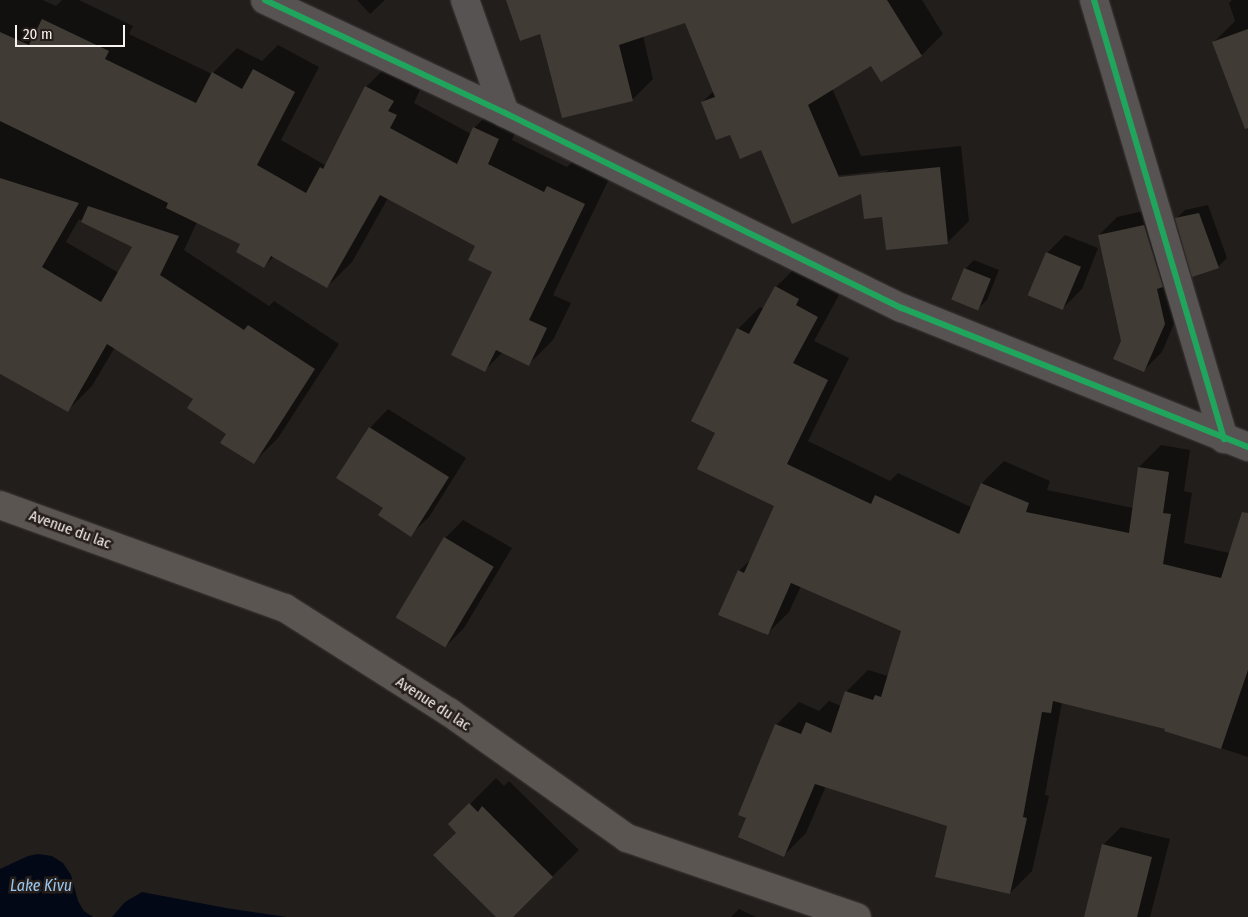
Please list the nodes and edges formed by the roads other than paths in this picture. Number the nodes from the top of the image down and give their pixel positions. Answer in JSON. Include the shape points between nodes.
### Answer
{"nodes":[{"id":1,"x":265,"y":0,"type":"edge"},
{"id":2,"x":465,"y":0,"type":"edge"},
{"id":3,"x":1094,"y":0,"type":"edge"},
{"id":4,"x":505,"y":113,"type":"junction"},
{"id":5,"x":1236,"y":443,"type":"edge"},
{"id":6,"x":0,"y":505,"type":"edge"},
{"id":7,"x":858,"y":917,"type":"edge"}],
"edges":[{"from":1,"to":4,"type":"street"},
{"from":2,"to":4,"type":"street"},
{"from":3,"to":5,"type":"street"},
{"from":4,"to":5,"type":"street","via":[[902,308]]},
{"from":6,"to":7,"type":"main road","name":"Avenue du lac","via":[[285,608],[449,712],[627,838]]}]}
